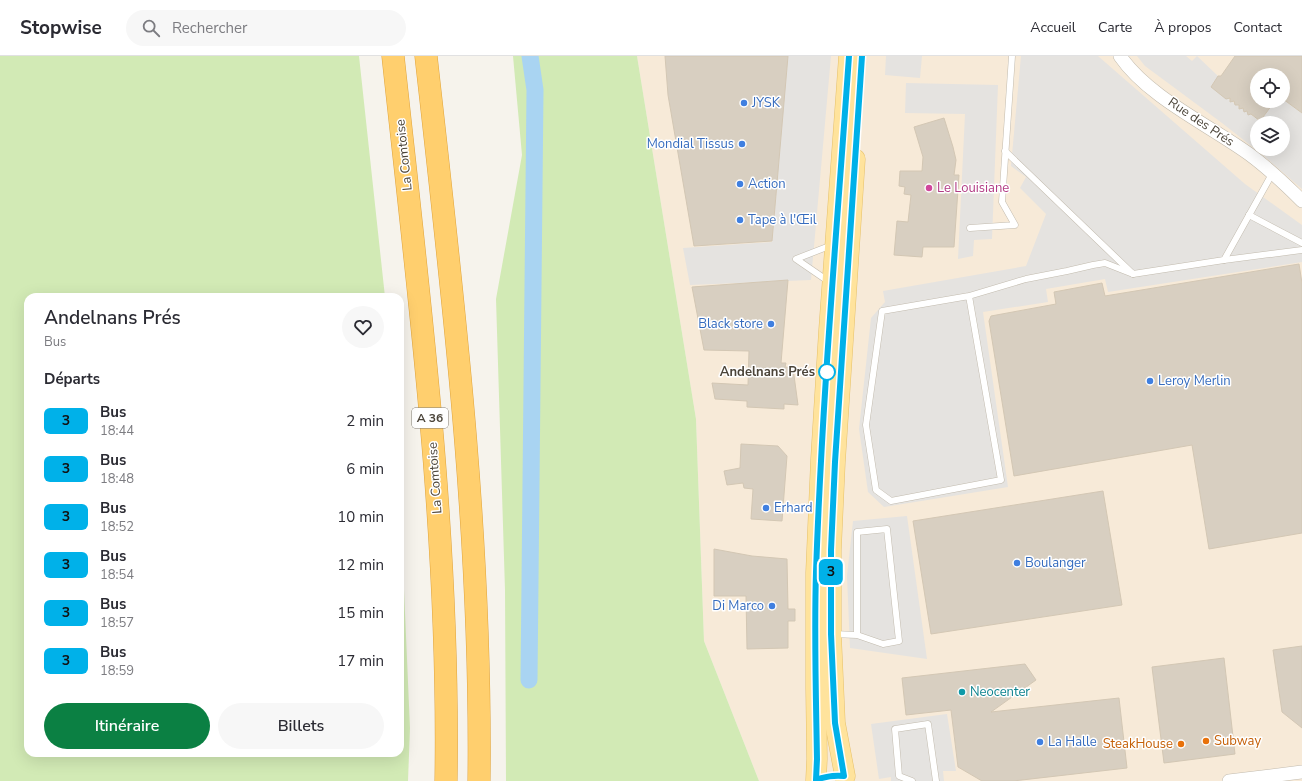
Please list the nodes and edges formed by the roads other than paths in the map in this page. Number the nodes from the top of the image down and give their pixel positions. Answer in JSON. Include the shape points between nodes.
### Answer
{"nodes":[{"id":1,"x":393,"y":56,"type":"edge"},
{"id":2,"x":426,"y":56,"type":"edge"},
{"id":3,"x":849,"y":56,"type":"edge"},
{"id":4,"x":862,"y":56,"type":"edge"},
{"id":5,"x":1012,"y":56,"type":"edge"},
{"id":6,"x":1120,"y":56,"type":"edge"},
{"id":7,"x":1006,"y":151,"type":"junction"},
{"id":8,"x":1272,"y":174,"type":"junction"},
{"id":9,"x":1302,"y":200,"type":"edge"},
{"id":10,"x":1250,"y":215,"type":"junction"},
{"id":11,"x":970,"y":228,"type":"dead end"},
{"id":12,"x":835,"y":243,"type":"junction"},
{"id":13,"x":1302,"y":243,"type":"edge"},
{"id":14,"x":1302,"y":250,"type":"edge"},
{"id":15,"x":1224,"y":260,"type":"junction"},
{"id":16,"x":1133,"y":274,"type":"junction"},
{"id":17,"x":832,"y":284,"type":"junction"},
{"id":18,"x":969,"y":296,"type":"junction"},
{"id":19,"x":831,"y":634,"type":"junction"},
{"id":20,"x":857,"y":635,"type":"junction"},
{"id":21,"x":1302,"y":772,"type":"edge"},
{"id":22,"x":849,"y":779,"type":"edge"},
{"id":23,"x":815,"y":780,"type":"edge"},
{"id":24,"x":446,"y":781,"type":"edge"},
{"id":25,"x":479,"y":781,"type":"edge"},
{"id":26,"x":912,"y":781,"type":"edge"},
{"id":27,"x":936,"y":781,"type":"edge"},
{"id":28,"x":1229,"y":781,"type":"edge"}],
"edges":[{"from":1,"to":24,"type":"highway","name":"La Comtoise","number":"A 36","via":[[423,334],[438,512],[444,644]]},
{"from":2,"to":25,"type":"highway","number":"A 36","via":[[456,329],[469,477],[475,569]]},
{"from":3,"to":12,"type":"main road"},
{"from":4,"to":19,"type":"main road","via":[[835,462]]},
{"from":5,"to":7,"type":"lane"},
{"from":6,"to":8,"type":"street","name":"Rue des Prés","via":[[1150,88],[1250,154]]},
{"from":7,"to":11,"type":"lane","via":[[1002,202],[1015,225]]},
{"from":7,"to":16,"type":"lane"},
{"from":8,"to":9,"type":"street","name":"Rue des Prés"},
{"from":8,"to":10,"type":"lane"},
{"from":10,"to":13,"type":"lane"},
{"from":10,"to":15,"type":"lane"},
{"from":12,"to":17,"type":"main road"},
{"from":12,"to":17,"type":"lane","via":[[796,259]]},
{"from":14,"to":15,"type":"lane"},
{"from":15,"to":16,"type":"lane"},
{"from":16,"to":18,"type":"lane","via":[[1105,263],[1092,264],[1067,272],[1026,279]]},
{"from":17,"to":23,"type":"main road","via":[[816,573]]},
{"from":18,"to":18,"type":"lane","via":[[882,311],[866,425],[876,490],[891,501],[1001,480]]},
{"from":19,"to":20,"type":"lane"},
{"from":19,"to":22,"type":"main road","via":[[835,723]]},
{"from":20,"to":20,"type":"lane","via":[[883,644],[899,641],[886,529],[857,532]]},
{"from":21,"to":28,"type":"street"},
{"from":22,"to":23,"type":"main road","via":[[830,776]]},
{"from":26,"to":27,"type":"lane","via":[[899,776],[895,729],[928,724]]}]}
